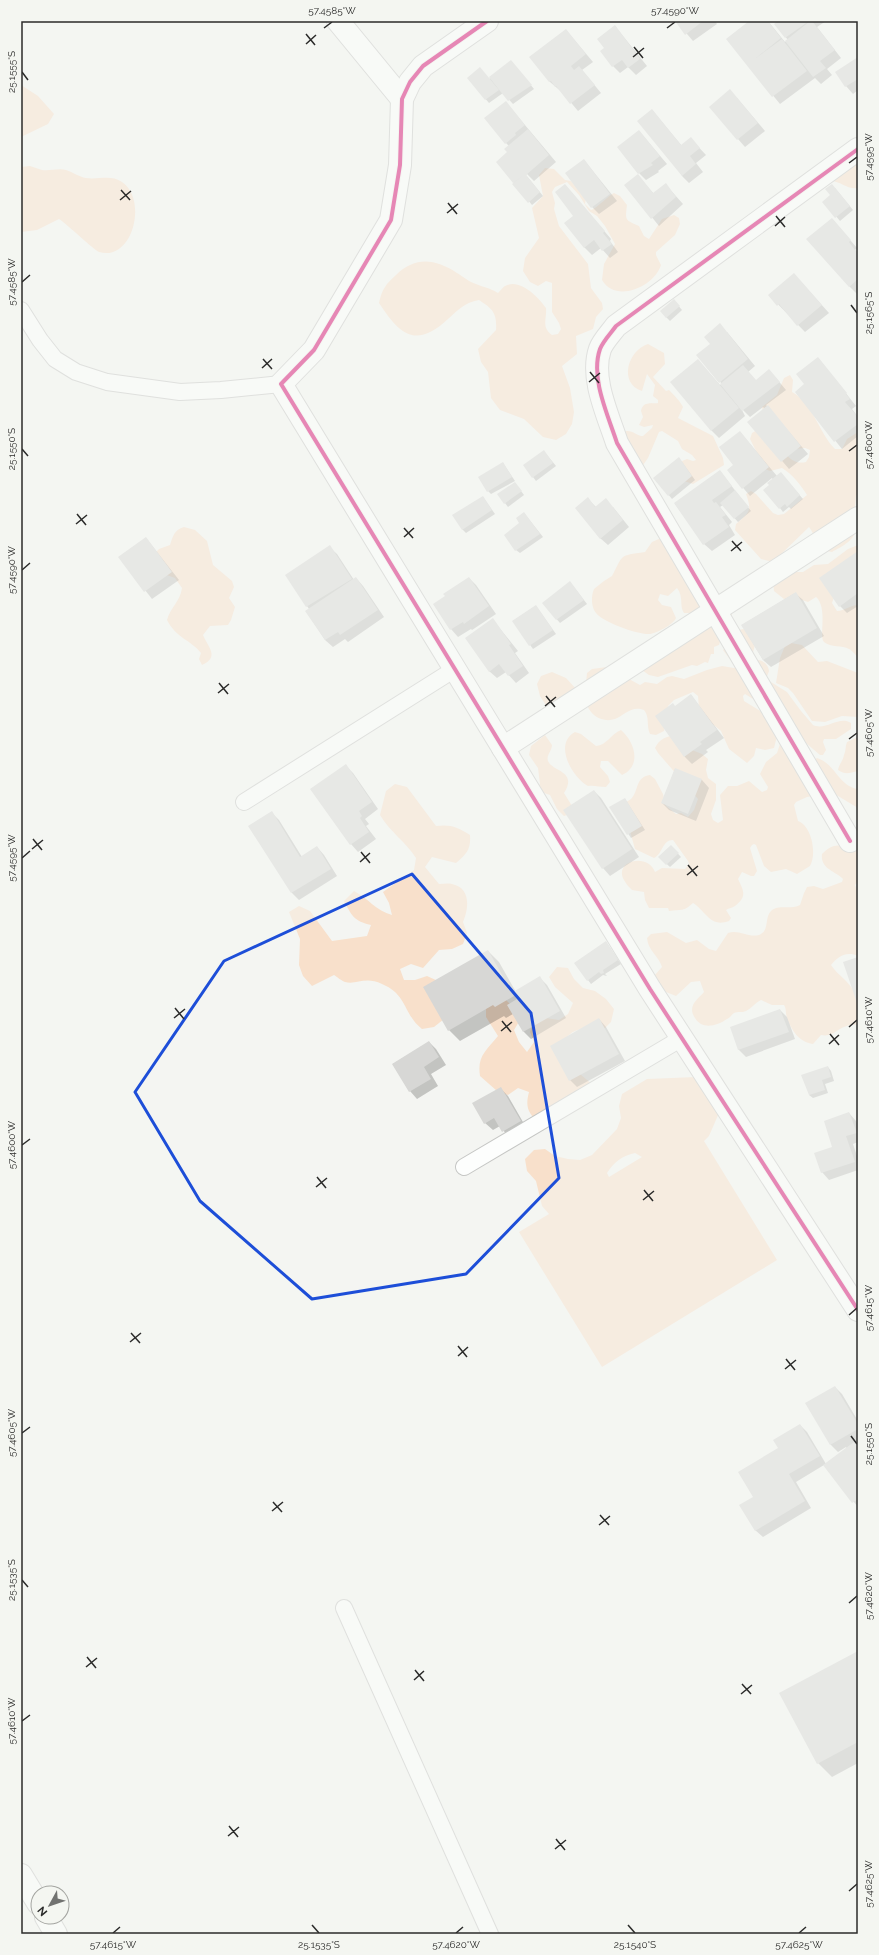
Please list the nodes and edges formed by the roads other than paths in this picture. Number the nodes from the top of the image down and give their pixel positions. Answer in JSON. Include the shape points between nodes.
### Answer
{"nodes":[{"id":1,"x":338,"y":21,"type":"edge"},
{"id":2,"x":487,"y":21,"type":"edge"},
{"id":3,"x":402,"y":99,"type":"junction"},
{"id":4,"x":858,"y":149,"type":"edge"},
{"id":5,"x":21,"y":310,"type":"edge"},
{"id":6,"x":281,"y":384,"type":"junction"},
{"id":7,"x":858,"y":518,"type":"edge"},
{"id":8,"x":715,"y":611,"type":"junction"},
{"id":9,"x":455,"y":669,"type":"junction"},
{"id":10,"x":503,"y":748,"type":"junction"},
{"id":11,"x":244,"y":802,"type":"dead end"},
{"id":12,"x":850,"y":841,"type":"dead end"},
{"id":13,"x":682,"y":1038,"type":"junction"},
{"id":14,"x":464,"y":1167,"type":"dead end"},
{"id":15,"x":858,"y":1310,"type":"edge"},
{"id":16,"x":344,"y":1608,"type":"dead end"},
{"id":17,"x":21,"y":1875,"type":"edge"},
{"id":18,"x":30,"y":1890,"type":"edge"},
{"id":19,"x":51,"y":1925,"type":"edge"},
{"id":20,"x":56,"y":1934,"type":"edge"},
{"id":21,"x":490,"y":1934,"type":"edge"}],
"edges":[{"from":1,"to":3,"type":"street"},
{"from":2,"to":3,"type":"street","via":[[424,66],[410,82]]},
{"from":3,"to":6,"type":"street","via":[[400,165],[391,220],[314,350]]},
{"from":4,"to":8,"type":"street","via":[[616,326],[600,348],[597,366],[601,390],[617,443]]},
{"from":5,"to":6,"type":"lane","via":[[56,359],[76,372],[107,382],[180,392]]},
{"from":6,"to":9,"type":"street"},
{"from":7,"to":8,"type":"street"},
{"from":8,"to":10,"type":"street"},
{"from":8,"to":12,"type":"street"},
{"from":9,"to":10,"type":"street"},
{"from":9,"to":11,"type":"lane"},
{"from":10,"to":13,"type":"street"},
{"from":13,"to":14,"type":"lane"},
{"from":13,"to":15,"type":"street"},
{"from":16,"to":21,"type":"lane"},
{"from":17,"to":18,"type":"street"},
{"from":19,"to":20,"type":"street"}]}
